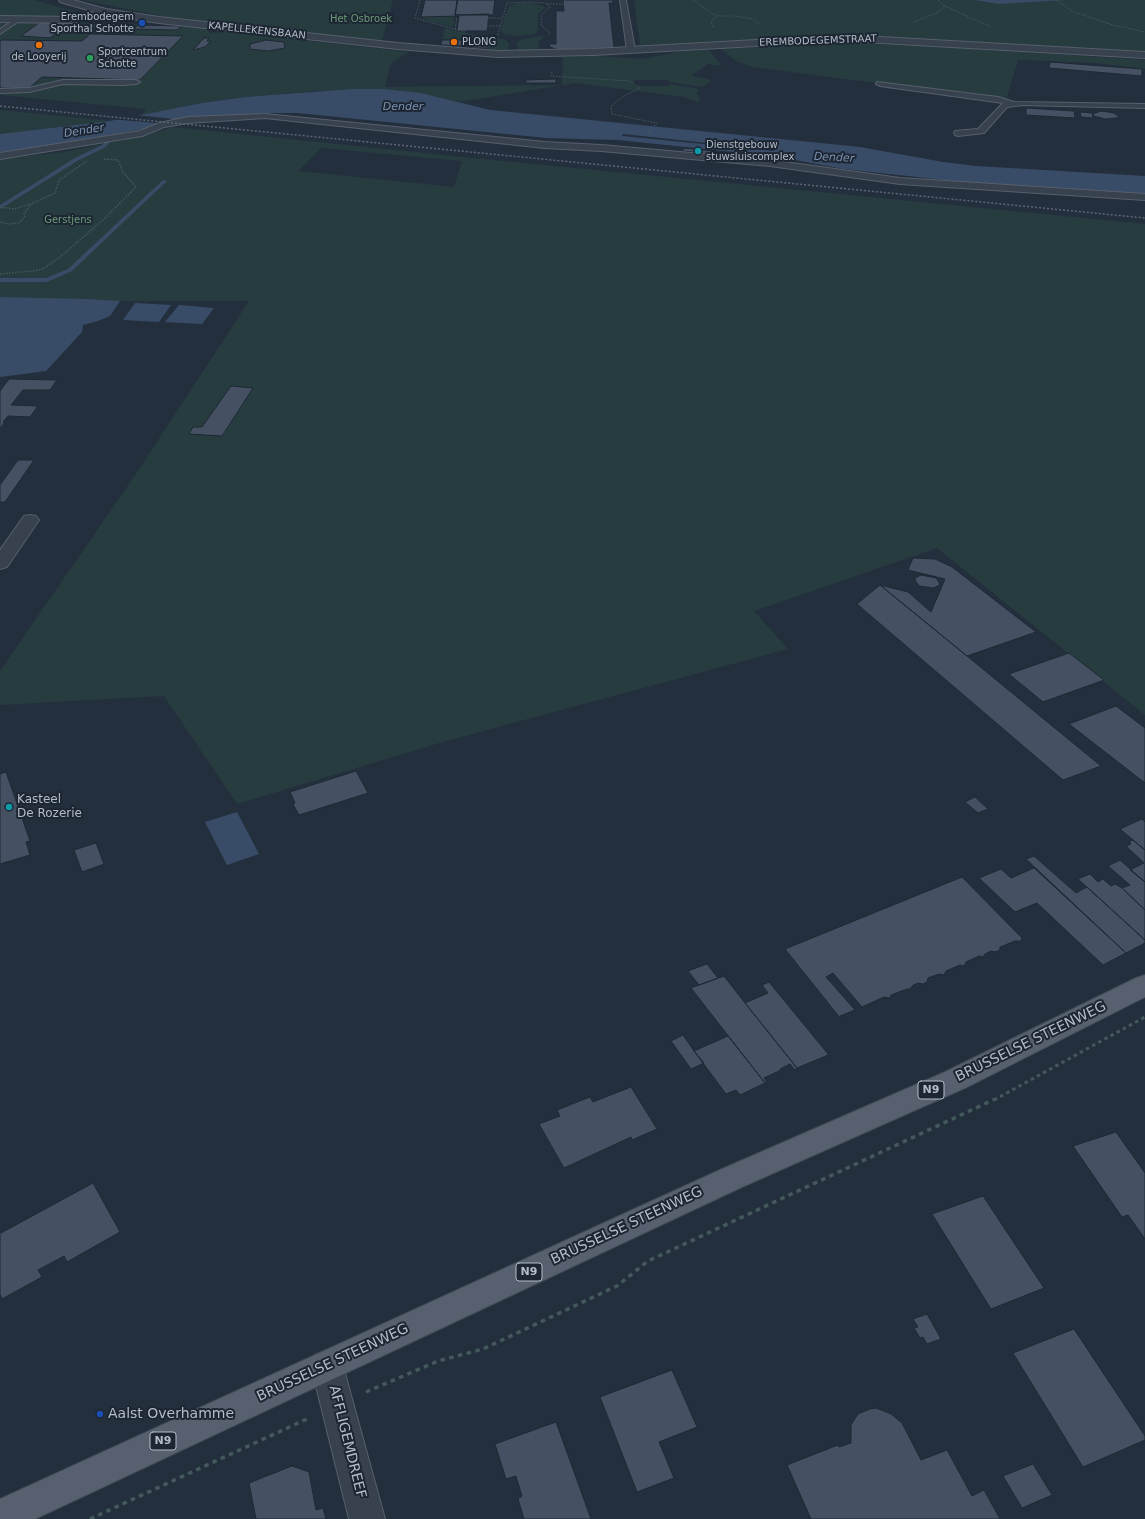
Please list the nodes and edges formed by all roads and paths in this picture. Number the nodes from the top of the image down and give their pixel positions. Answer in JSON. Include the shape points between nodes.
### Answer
{"nodes":[{"id":1,"x":62,"y":0,"type":"edge"},
{"id":2,"x":420,"y":0,"type":"edge"},
{"id":3,"x":623,"y":0,"type":"edge"},
{"id":4,"x":1056,"y":0,"type":"edge"},
{"id":5,"x":547,"y":4,"type":"junction"},
{"id":6,"x":564,"y":4,"type":"dead end"},
{"id":7,"x":105,"y":12,"type":"junction"},
{"id":8,"x":457,"y":17,"type":"dead end"},
{"id":9,"x":488,"y":18,"type":"dead end"},
{"id":10,"x":502,"y":18,"type":"junction"},
{"id":11,"x":0,"y":20,"type":"edge"},
{"id":12,"x":17,"y":20,"type":"junction"},
{"id":13,"x":487,"y":26,"type":"dead end"},
{"id":14,"x":500,"y":26,"type":"junction"},
{"id":15,"x":3,"y":27,"type":"edge"},
{"id":16,"x":455,"y":29,"type":"junction"},
{"id":17,"x":0,"y":32,"type":"edge"},
{"id":18,"x":468,"y":32,"type":"dead end"},
{"id":19,"x":1145,"y":32,"type":"edge"},
{"id":20,"x":550,"y":33,"type":"junction"},
{"id":21,"x":542,"y":34,"type":"dead end"},
{"id":22,"x":502,"y":36,"type":"dead end"},
{"id":23,"x":631,"y":50,"type":"junction"},
{"id":24,"x":543,"y":54,"type":"junction"},
{"id":25,"x":515,"y":55,"type":"joint"},
{"id":26,"x":1145,"y":55,"type":"edge"},
{"id":27,"x":556,"y":68,"type":"dead end"},
{"id":28,"x":136,"y":82,"type":"dead end"},
{"id":29,"x":880,"y":84,"type":"dead end"},
{"id":30,"x":0,"y":91,"type":"edge"},
{"id":31,"x":1014,"y":104,"type":"junction"},
{"id":32,"x":1145,"y":106,"type":"edge"},
{"id":33,"x":657,"y":123,"type":"dead end"},
{"id":34,"x":958,"y":133,"type":"dead end"},
{"id":35,"x":110,"y":139,"type":"junction"},
{"id":36,"x":0,"y":156,"type":"edge"},
{"id":37,"x":93,"y":157,"type":"junction"},
{"id":38,"x":1145,"y":197,"type":"edge"},
{"id":39,"x":32,"y":204,"type":"junction"},
{"id":40,"x":0,"y":207,"type":"edge"},
{"id":41,"x":0,"y":222,"type":"edge"},
{"id":42,"x":0,"y":274,"type":"edge"},
{"id":43,"x":30,"y":520,"type":"dead end"},
{"id":44,"x":0,"y":563,"type":"edge"},
{"id":45,"x":1145,"y":985,"type":"edge"},
{"id":46,"x":1145,"y":1017,"type":"edge"},
{"id":47,"x":327,"y":1366,"type":"junction"},
{"id":48,"x":337,"y":1405,"type":"junction"},
{"id":49,"x":0,"y":1517,"type":"edge"},
{"id":50,"x":90,"y":1519,"type":"edge"},
{"id":51,"x":366,"y":1519,"type":"edge"}],
"edges":[{"from":1,"to":7,"type":"street"},
{"from":2,"to":16,"type":"path","via":[[414,18]]},
{"from":3,"to":23,"type":"lane"},
{"from":4,"to":19,"type":"path","via":[[1074,12],[1093,19]]},
{"from":5,"to":6,"type":"path"},
{"from":5,"to":10,"type":"path","via":[[507,3]]},
{"from":5,"to":20,"type":"path","via":[[550,7],[542,14],[541,25]]},
{"from":7,"to":12,"type":"street","name":"KAPELLEKENSBAAN","via":[[74,20]]},
{"from":7,"to":25,"type":"street","name":"KAPELLEKENSBAAN","via":[[152,20],[398,46]]},
{"from":8,"to":16,"type":"path"},
{"from":9,"to":10,"type":"path"},
{"from":10,"to":14,"type":"path"},
{"from":11,"to":12,"type":"street","name":"KAPELLEKENSBAAN"},
{"from":12,"to":15,"type":"lane"},
{"from":13,"to":14,"type":"path"},
{"from":14,"to":22,"type":"path","via":[[497,35]]},
{"from":15,"to":17,"type":"lane"},
{"from":16,"to":18,"type":"path"},
{"from":20,"to":21,"type":"path"},
{"from":20,"to":24,"type":"path","via":[[543,43]]},
{"from":23,"to":24,"type":"street","name":"EREMBODEGEMSTRAAT"},
{"from":23,"to":26,"type":"street","name":"EREMBODEGEMSTRAAT","via":[[863,39]]},
{"from":24,"to":25,"type":"street","name":"EREMBODEGEMSTRAAT"},
{"from":27,"to":33,"type":"path","via":[[551,72],[551,76],[630,81],[640,88],[612,106],[612,114]]},
{"from":28,"to":30,"type":"lane","via":[[63,82],[29,90]]},
{"from":29,"to":31,"type":"lane","via":[[998,99]]},
{"from":31,"to":32,"type":"lane"},
{"from":31,"to":34,"type":"lane","via":[[1005,105],[981,131]]},
{"from":35,"to":36,"type":"lane"},
{"from":35,"to":37,"type":"path","via":[[116,146]]},
{"from":35,"to":38,"type":"lane","via":[[142,133],[162,125],[205,119],[280,117],[545,145],[770,163],[900,181]]},
{"from":37,"to":39,"type":"path","via":[[59,180],[55,193]]},
{"from":37,"to":42,"type":"path","via":[[118,160],[123,172],[136,187],[98,224],[41,270]]},
{"from":39,"to":40,"type":"path","via":[[14,209]]},
{"from":39,"to":41,"type":"path","via":[[18,223]]},
{"from":43,"to":44,"type":"street"},
{"from":45,"to":47,"type":"main road","name":"BRUSSELSE STEENWEG","number":"N9","via":[[955,1080],[732,1178]]},
{"from":46,"to":48,"type":"path","via":[[981,1107],[648,1261],[617,1286],[483,1349],[438,1361]]},
{"from":47,"to":48,"type":"street","name":"AFFLIGEMDREEF"},
{"from":47,"to":49,"type":"main road","name":"BRUSSELSE STEENWEG","number":"N9"},
{"from":48,"to":50,"type":"path"},
{"from":48,"to":51,"type":"street","name":"AFFLIGEMDREEF"}]}
